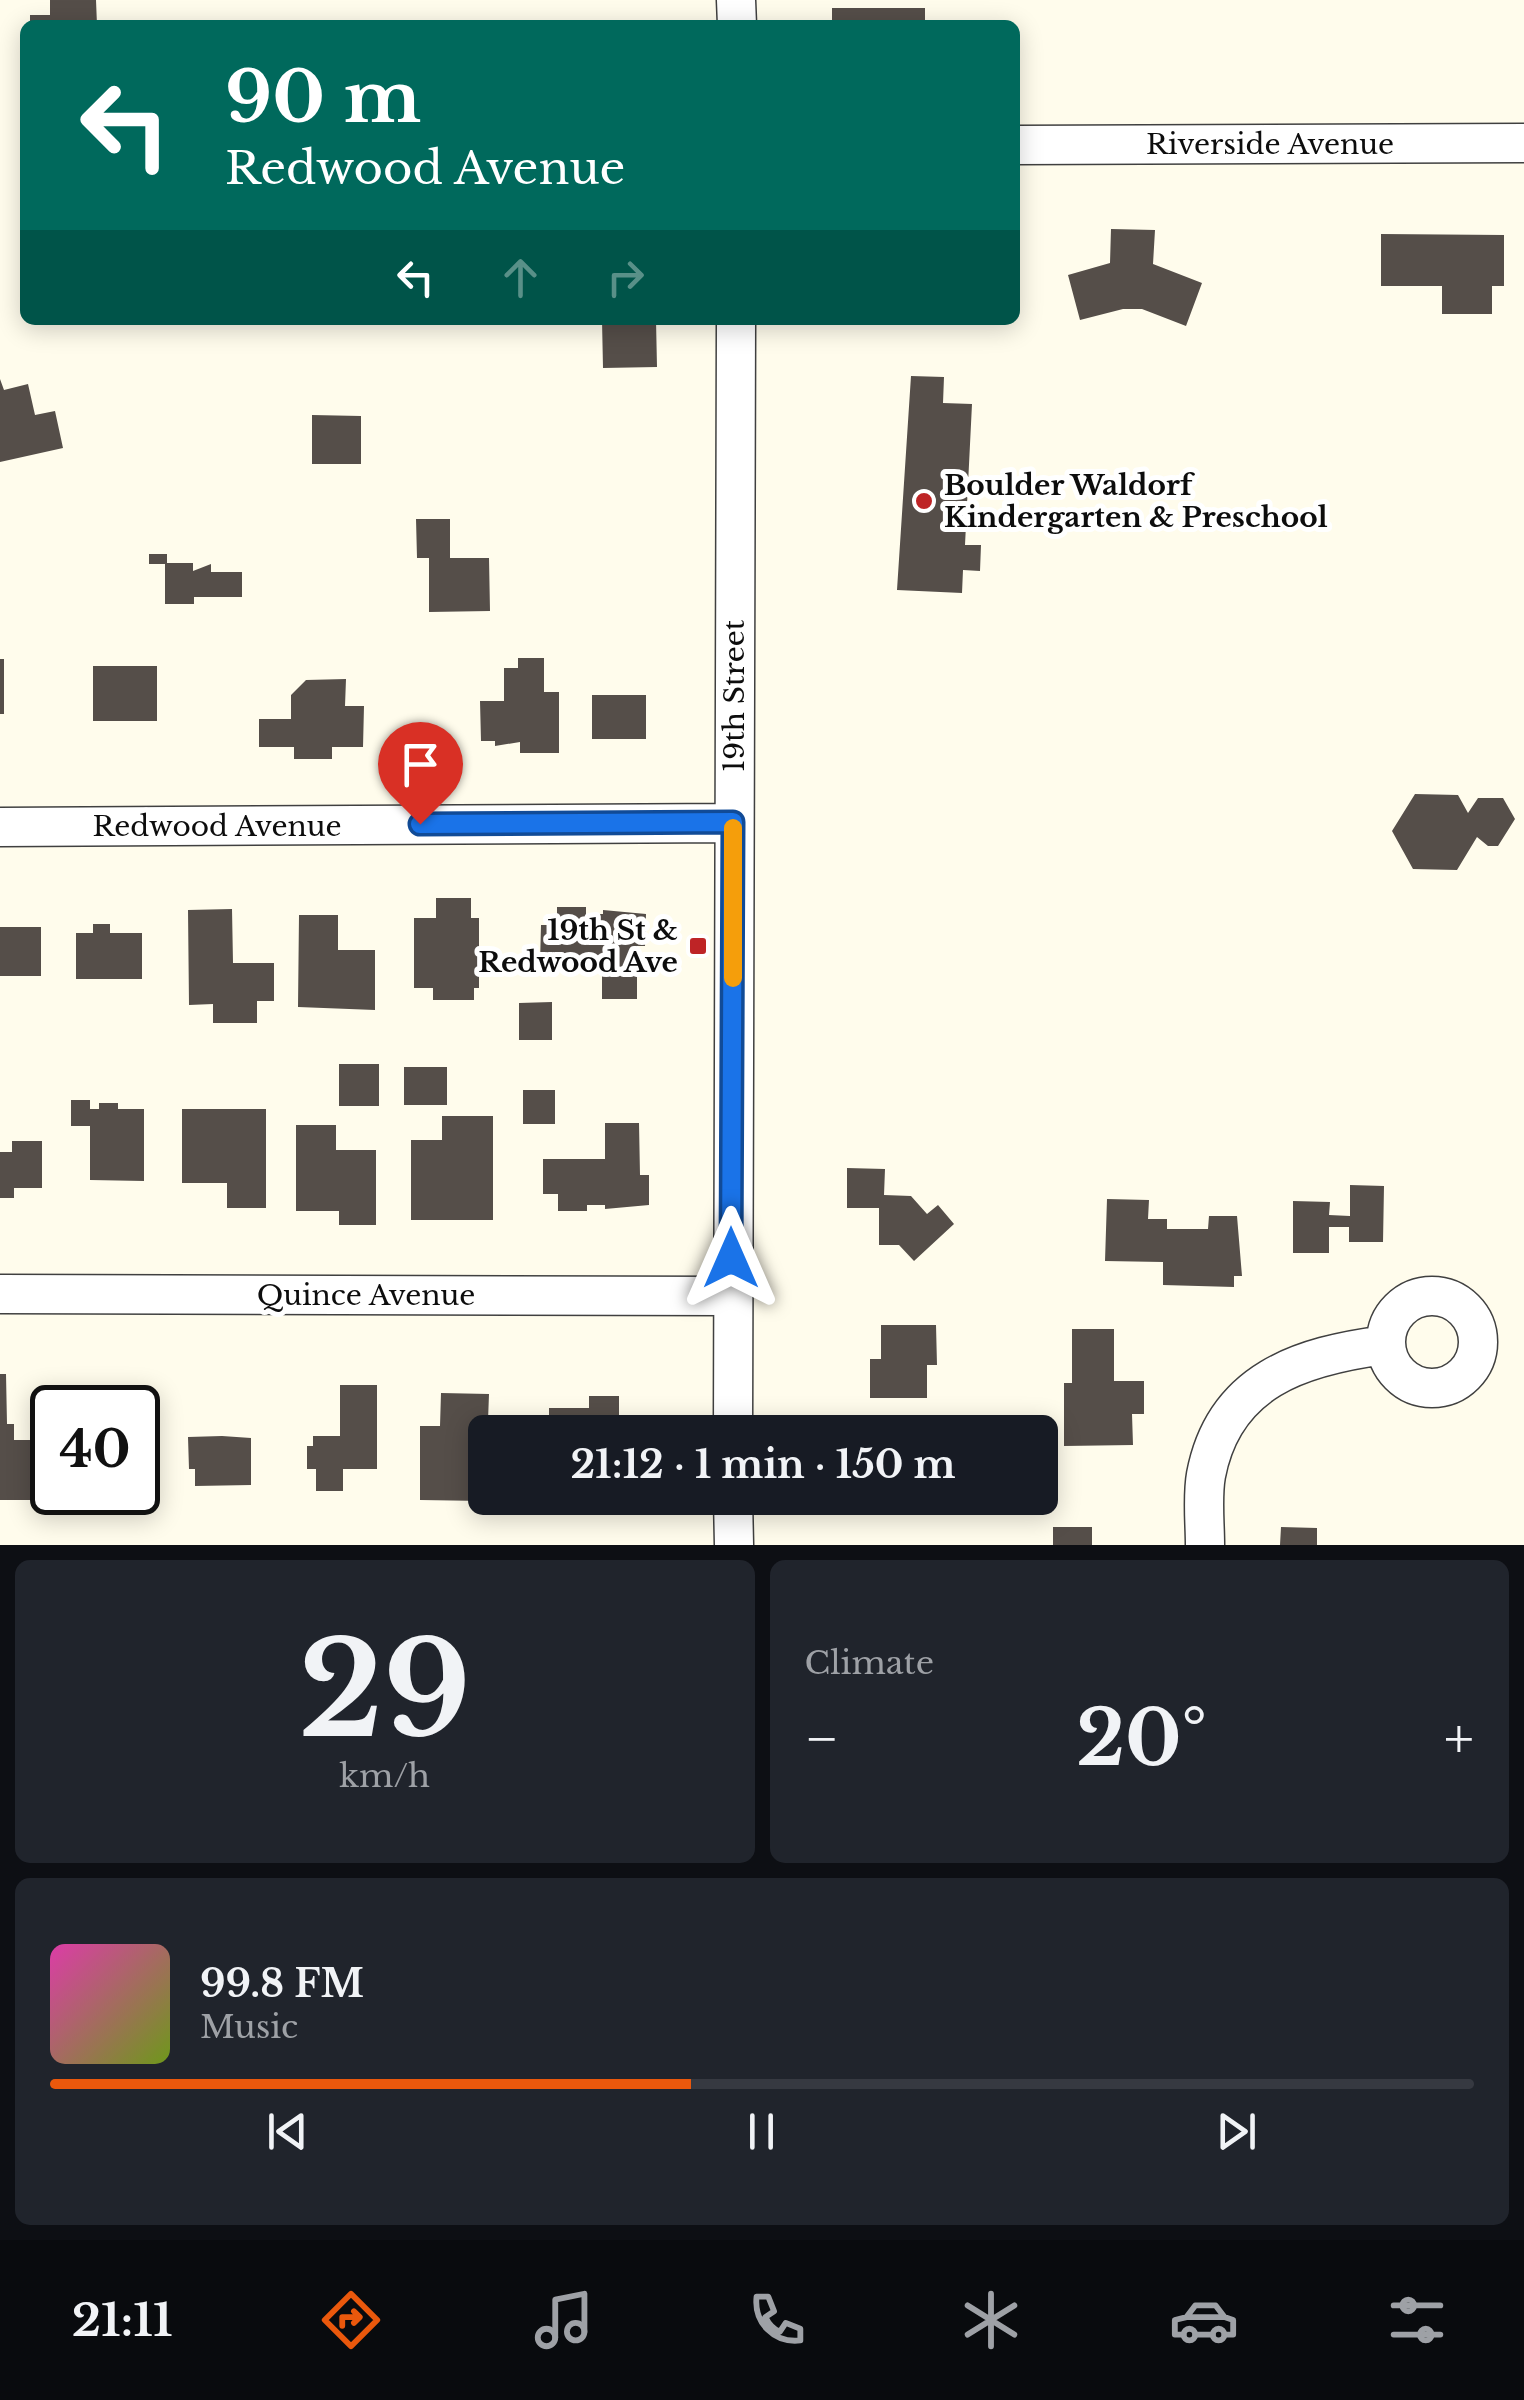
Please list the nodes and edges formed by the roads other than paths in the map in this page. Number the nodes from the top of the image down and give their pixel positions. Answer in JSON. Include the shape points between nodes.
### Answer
{"nodes":[{"id":1,"x":1524,"y":143,"type":"edge"},
{"id":2,"x":1020,"y":145,"type":"edge"},
{"id":3,"x":736,"y":325,"type":"edge"},
{"id":4,"x":733,"y":822,"type":"junction"},
{"id":5,"x":0,"y":827,"type":"edge"},
{"id":6,"x":0,"y":1294,"type":"edge"},
{"id":7,"x":731,"y":1296,"type":"junction"},
{"id":8,"x":1385,"y":1345,"type":"dead end"},
{"id":9,"x":732,"y":1415,"type":"edge"},
{"id":10,"x":733,"y":1515,"type":"edge"},
{"id":11,"x":734,"y":1545,"type":"edge"},
{"id":12,"x":1205,"y":1545,"type":"edge"}],
"edges":[{"from":1,"to":2,"type":"street","name":"Riverside Avenue"},
{"from":3,"to":4,"type":"street","name":"19th Street"},
{"from":4,"to":5,"type":"street","name":"Redwood Avenue"},
{"from":4,"to":7,"type":"street","name":"19th Street"},
{"from":6,"to":7,"type":"street","name":"Quince Avenue"},
{"from":7,"to":9,"type":"street","name":"19th Street"},
{"from":8,"to":12,"type":"street","via":[[1328,1352],[1282,1369],[1248,1394],[1222,1430],[1205,1477]]},
{"from":10,"to":11,"type":"street"}]}
